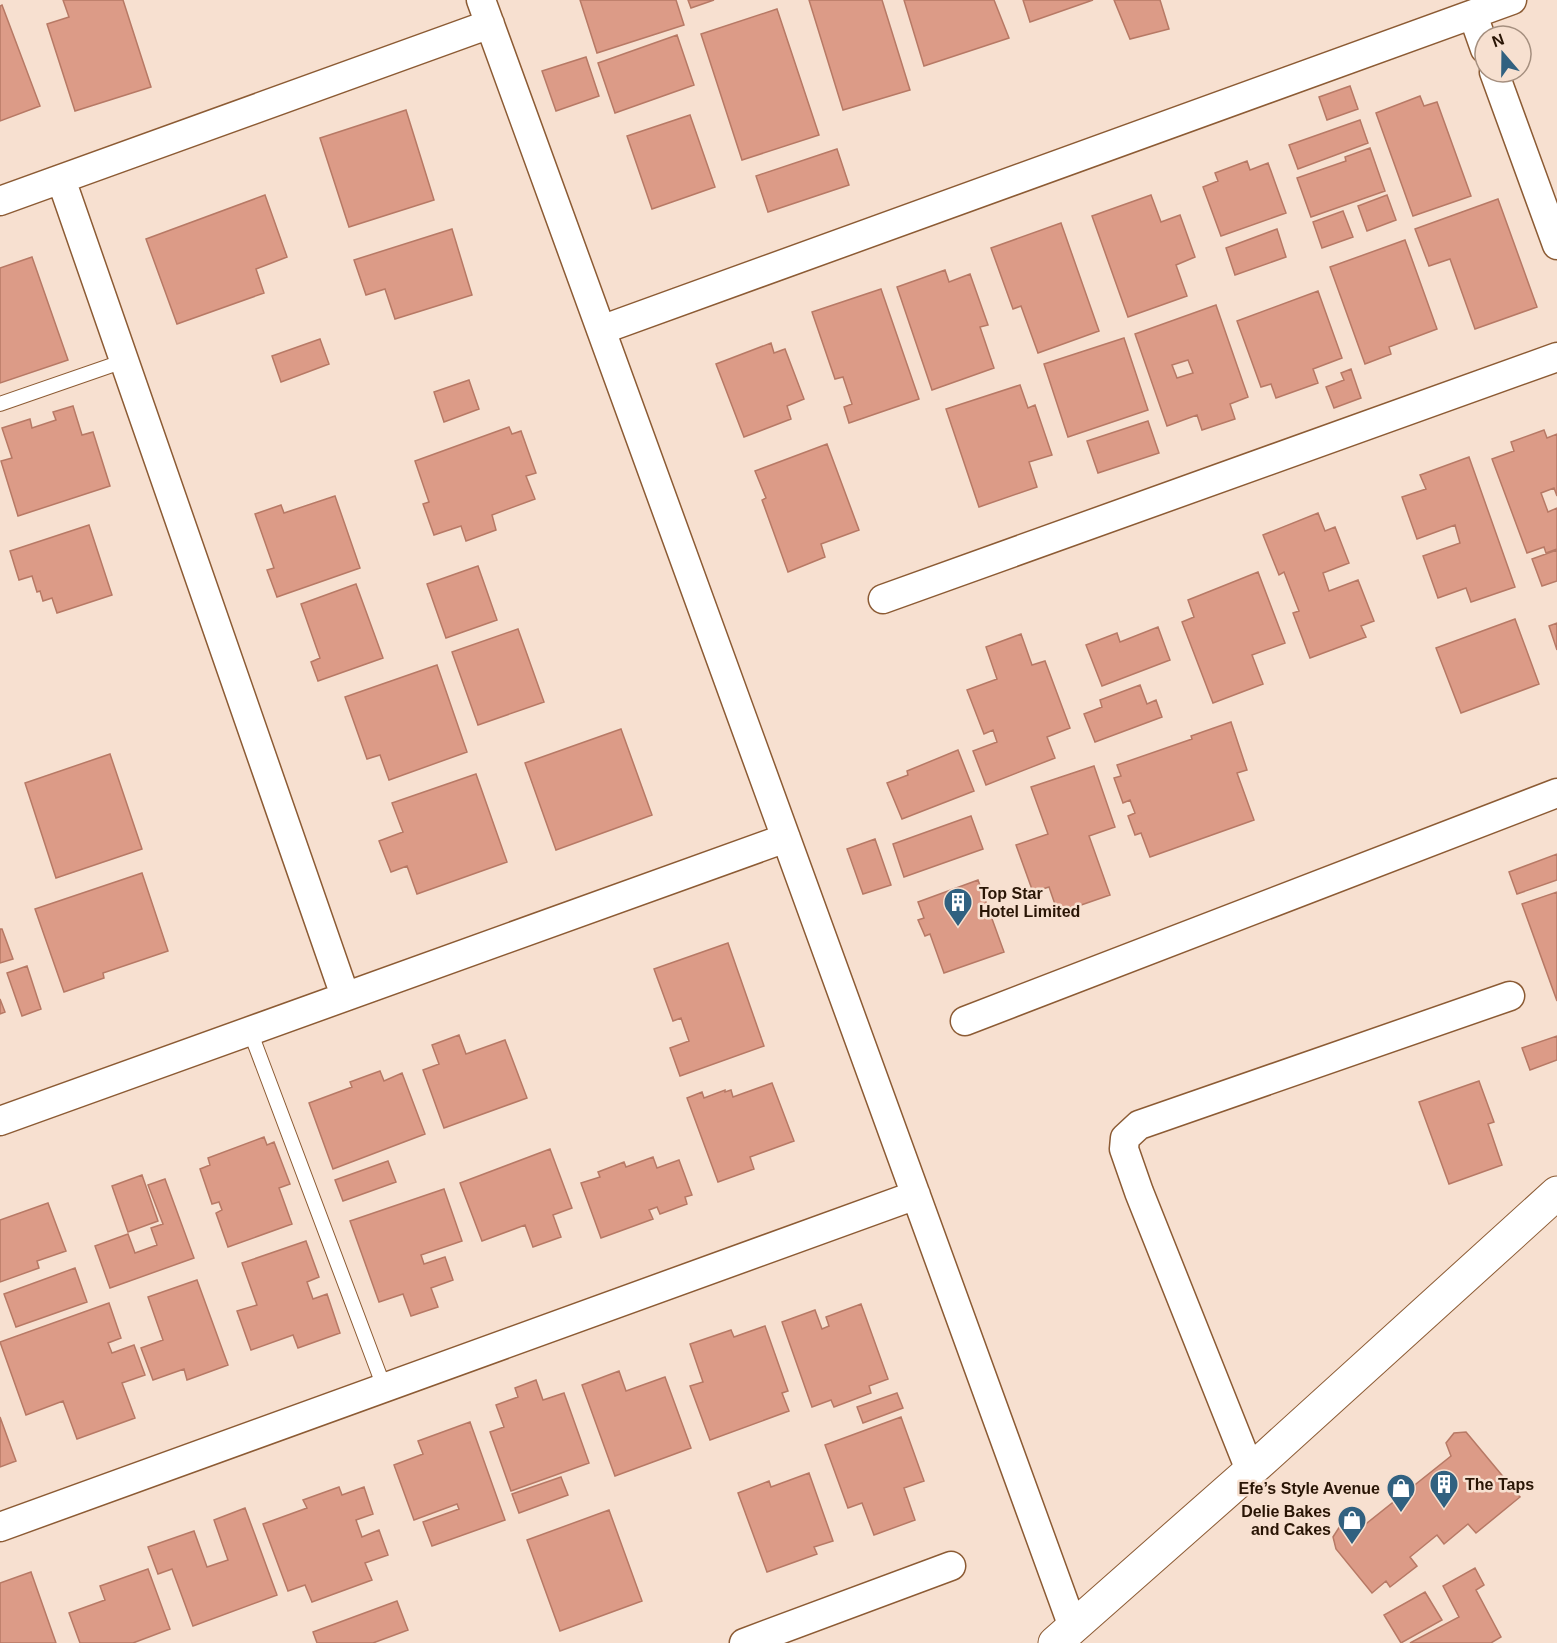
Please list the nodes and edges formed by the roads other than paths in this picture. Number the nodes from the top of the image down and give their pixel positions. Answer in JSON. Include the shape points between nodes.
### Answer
{"nodes":[{"id":1,"x":1512,"y":0,"type":"edge"},
{"id":2,"x":486,"y":12,"type":"edge"},
{"id":3,"x":1473,"y":15,"type":"junction"},
{"id":4,"x":1476,"y":24,"type":"edge"},
{"id":5,"x":1498,"y":84,"type":"edge"},
{"id":6,"x":61,"y":179,"type":"junction"},
{"id":7,"x":0,"y":201,"type":"edge"},
{"id":8,"x":1557,"y":245,"type":"edge"},
{"id":9,"x":601,"y":330,"type":"junction"},
{"id":10,"x":1557,"y":357,"type":"edge"},
{"id":11,"x":124,"y":362,"type":"junction"},
{"id":12,"x":0,"y":404,"type":"edge"},
{"id":13,"x":883,"y":599,"type":"dead end"},
{"id":14,"x":1557,"y":793,"type":"edge"},
{"id":15,"x":786,"y":838,"type":"junction"},
{"id":16,"x":345,"y":996,"type":"junction"},
{"id":17,"x":1510,"y":996,"type":"dead end"},
{"id":18,"x":965,"y":1021,"type":"dead end"},
{"id":19,"x":250,"y":1031,"type":"junction"},
{"id":20,"x":0,"y":1121,"type":"edge"},
{"id":21,"x":1557,"y":1193,"type":"edge"},
{"id":22,"x":916,"y":1195,"type":"junction"},
{"id":23,"x":384,"y":1387,"type":"junction"},
{"id":24,"x":1250,"y":1470,"type":"junction"},
{"id":25,"x":0,"y":1527,"type":"edge"},
{"id":26,"x":951,"y":1566,"type":"dead end"},
{"id":27,"x":1064,"y":1635,"type":"edge"},
{"id":28,"x":744,"y":1643,"type":"edge"}],
"edges":[{"from":1,"to":3,"type":"street"},
{"from":2,"to":6,"type":"street"},
{"from":2,"to":9,"type":"street"},
{"from":3,"to":4,"type":"street"},
{"from":3,"to":9,"type":"street"},
{"from":5,"to":8,"type":"street"},
{"from":6,"to":7,"type":"street"},
{"from":6,"to":11,"type":"street"},
{"from":9,"to":15,"type":"street"},
{"from":10,"to":13,"type":"street"},
{"from":11,"to":12,"type":"lane"},
{"from":11,"to":16,"type":"street"},
{"from":14,"to":18,"type":"street"},
{"from":15,"to":16,"type":"street"},
{"from":15,"to":22,"type":"street"},
{"from":16,"to":19,"type":"street"},
{"from":17,"to":24,"type":"street","via":[[1139,1125],[1125,1138],[1124,1149],[1139,1192]]},
{"from":19,"to":20,"type":"street"},
{"from":19,"to":23,"type":"lane"},
{"from":21,"to":24,"type":"street"},
{"from":22,"to":23,"type":"street"},
{"from":22,"to":27,"type":"street"},
{"from":23,"to":25,"type":"street"},
{"from":24,"to":27,"type":"street"},
{"from":26,"to":28,"type":"street"}]}
